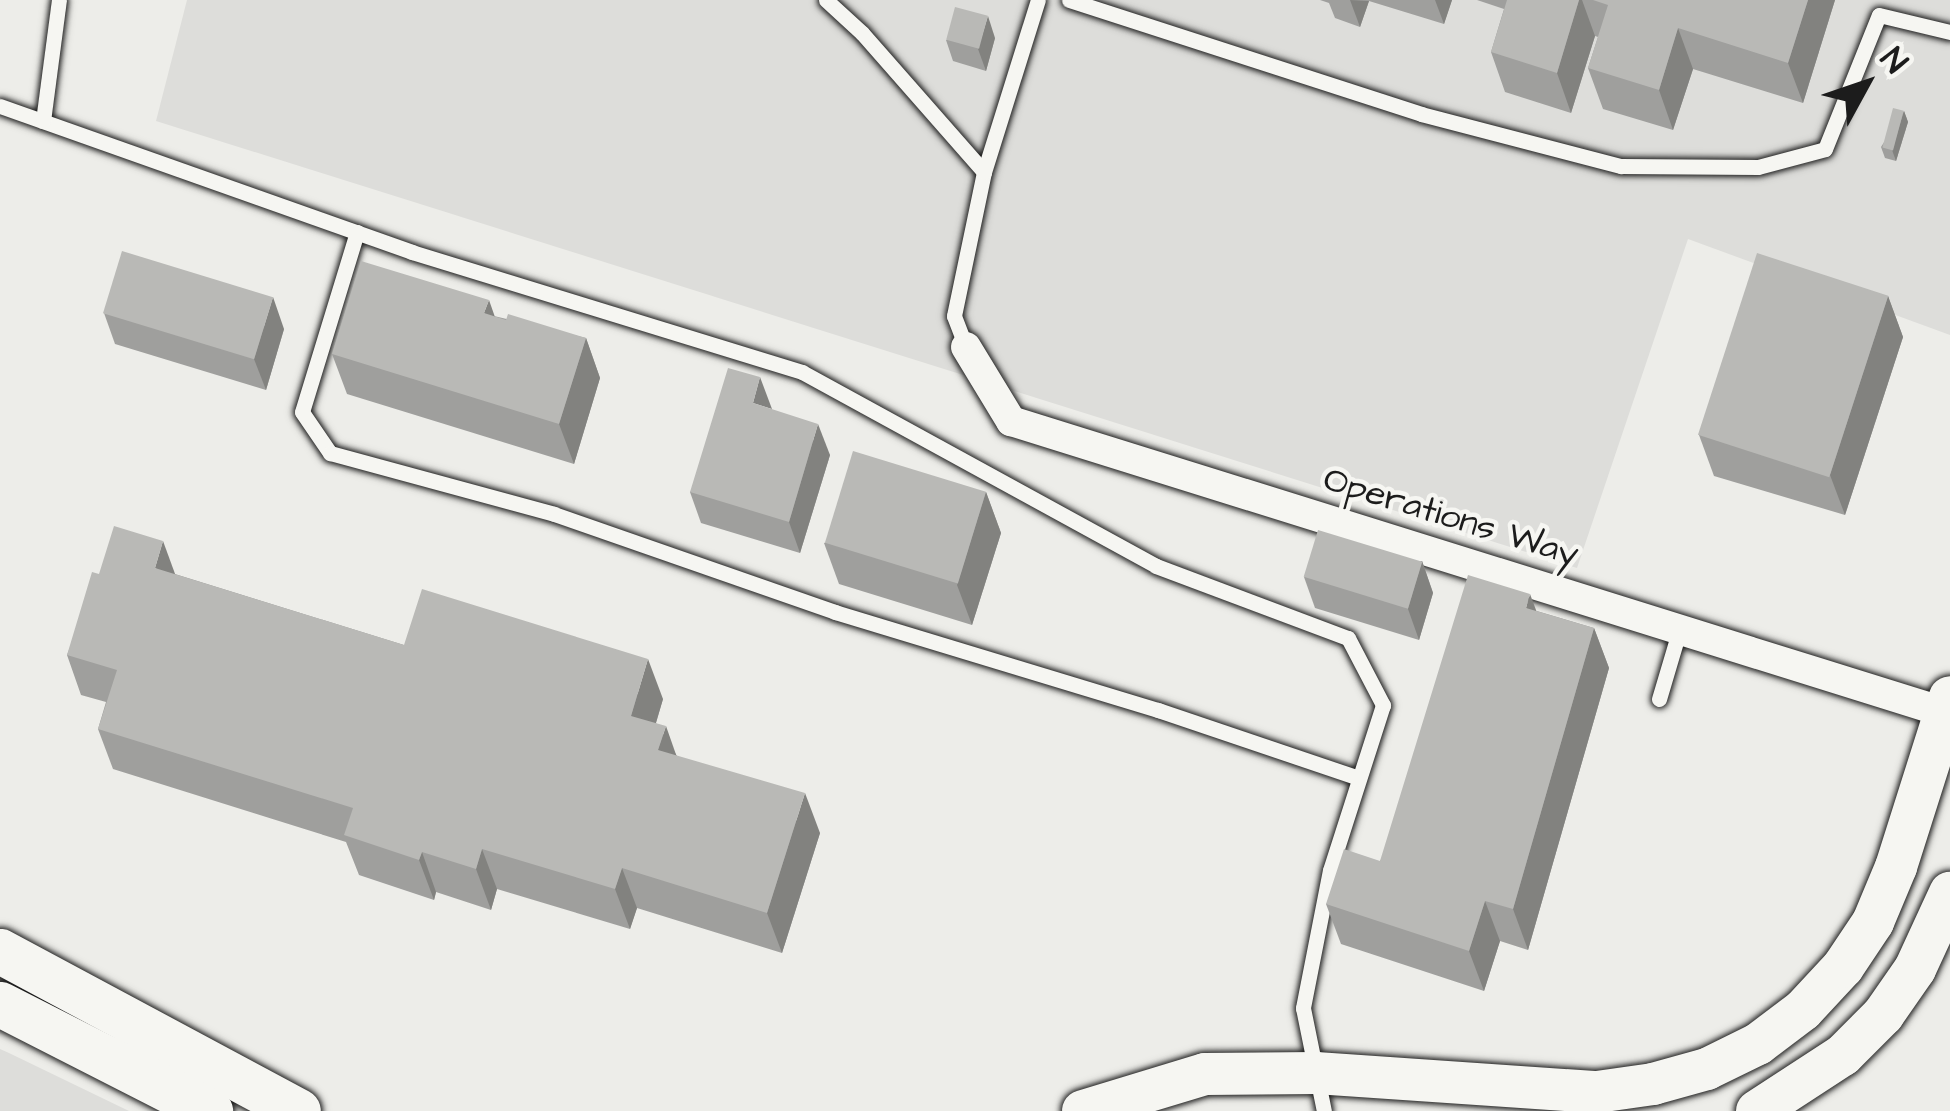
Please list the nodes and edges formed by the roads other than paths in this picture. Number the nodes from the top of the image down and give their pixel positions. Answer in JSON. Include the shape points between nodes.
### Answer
{"nodes":[{"id":1,"x":59,"y":0,"type":"edge"},
{"id":2,"x":826,"y":0,"type":"edge"},
{"id":3,"x":1038,"y":0,"type":"edge"},
{"id":4,"x":1069,"y":0,"type":"edge"},
{"id":5,"x":1881,"y":7,"type":"edge"},
{"id":6,"x":1950,"y":32,"type":"edge"},
{"id":7,"x":0,"y":106,"type":"edge"},
{"id":8,"x":43,"y":121,"type":"junction"},
{"id":9,"x":985,"y":172,"type":"junction"},
{"id":10,"x":357,"y":232,"type":"junction"},
{"id":11,"x":966,"y":347,"type":"joint"},
{"id":12,"x":1680,"y":628,"type":"junction"},
{"id":13,"x":1659,"y":699,"type":"dead end"},
{"id":14,"x":1948,"y":708,"type":"edge"},
{"id":15,"x":1359,"y":778,"type":"junction"},
{"id":16,"x":1950,"y":893,"type":"edge"},
{"id":17,"x":0,"y":951,"type":"edge"},
{"id":18,"x":0,"y":1004,"type":"edge"},
{"id":19,"x":1320,"y":1092,"type":"edge"},
{"id":20,"x":210,"y":1111,"type":"edge"},
{"id":21,"x":298,"y":1111,"type":"edge"},
{"id":22,"x":1083,"y":1111,"type":"edge"},
{"id":23,"x":1757,"y":1111,"type":"edge"}],
"edges":[{"from":1,"to":8,"type":"lane"},
{"from":2,"to":9,"type":"lane"},
{"from":3,"to":9,"type":"lane"},
{"from":4,"to":5,"type":"lane","via":[[1421,114],[1621,166],[1758,167],[1825,148]]},
{"from":5,"to":6,"type":"lane"},
{"from":7,"to":8,"type":"lane"},
{"from":8,"to":10,"type":"lane"},
{"from":9,"to":11,"type":"lane","via":[[954,316]]},
{"from":10,"to":15,"type":"lane","via":[[802,372],[1156,566],[1348,638],[1383,705]]},
{"from":10,"to":15,"type":"lane","via":[[302,412],[330,453],[554,514]]},
{"from":11,"to":12,"type":"street","name":"Operations Way","via":[[1011,421]]},
{"from":12,"to":13,"type":"lane"},
{"from":12,"to":14,"type":"street","name":"Operations Way"},
{"from":14,"to":19,"type":"street","via":[[1873,922],[1803,1010],[1758,1044],[1707,1069],[1597,1092]]},
{"from":15,"to":19,"type":"lane","via":[[1330,870],[1303,1008]]},
{"from":16,"to":23,"type":"street","via":[[1915,970],[1882,1015],[1828,1066]]},
{"from":17,"to":21,"type":"main road"},
{"from":18,"to":20,"type":"main road"},
{"from":19,"to":22,"type":"street","via":[[1205,1075]]}]}
